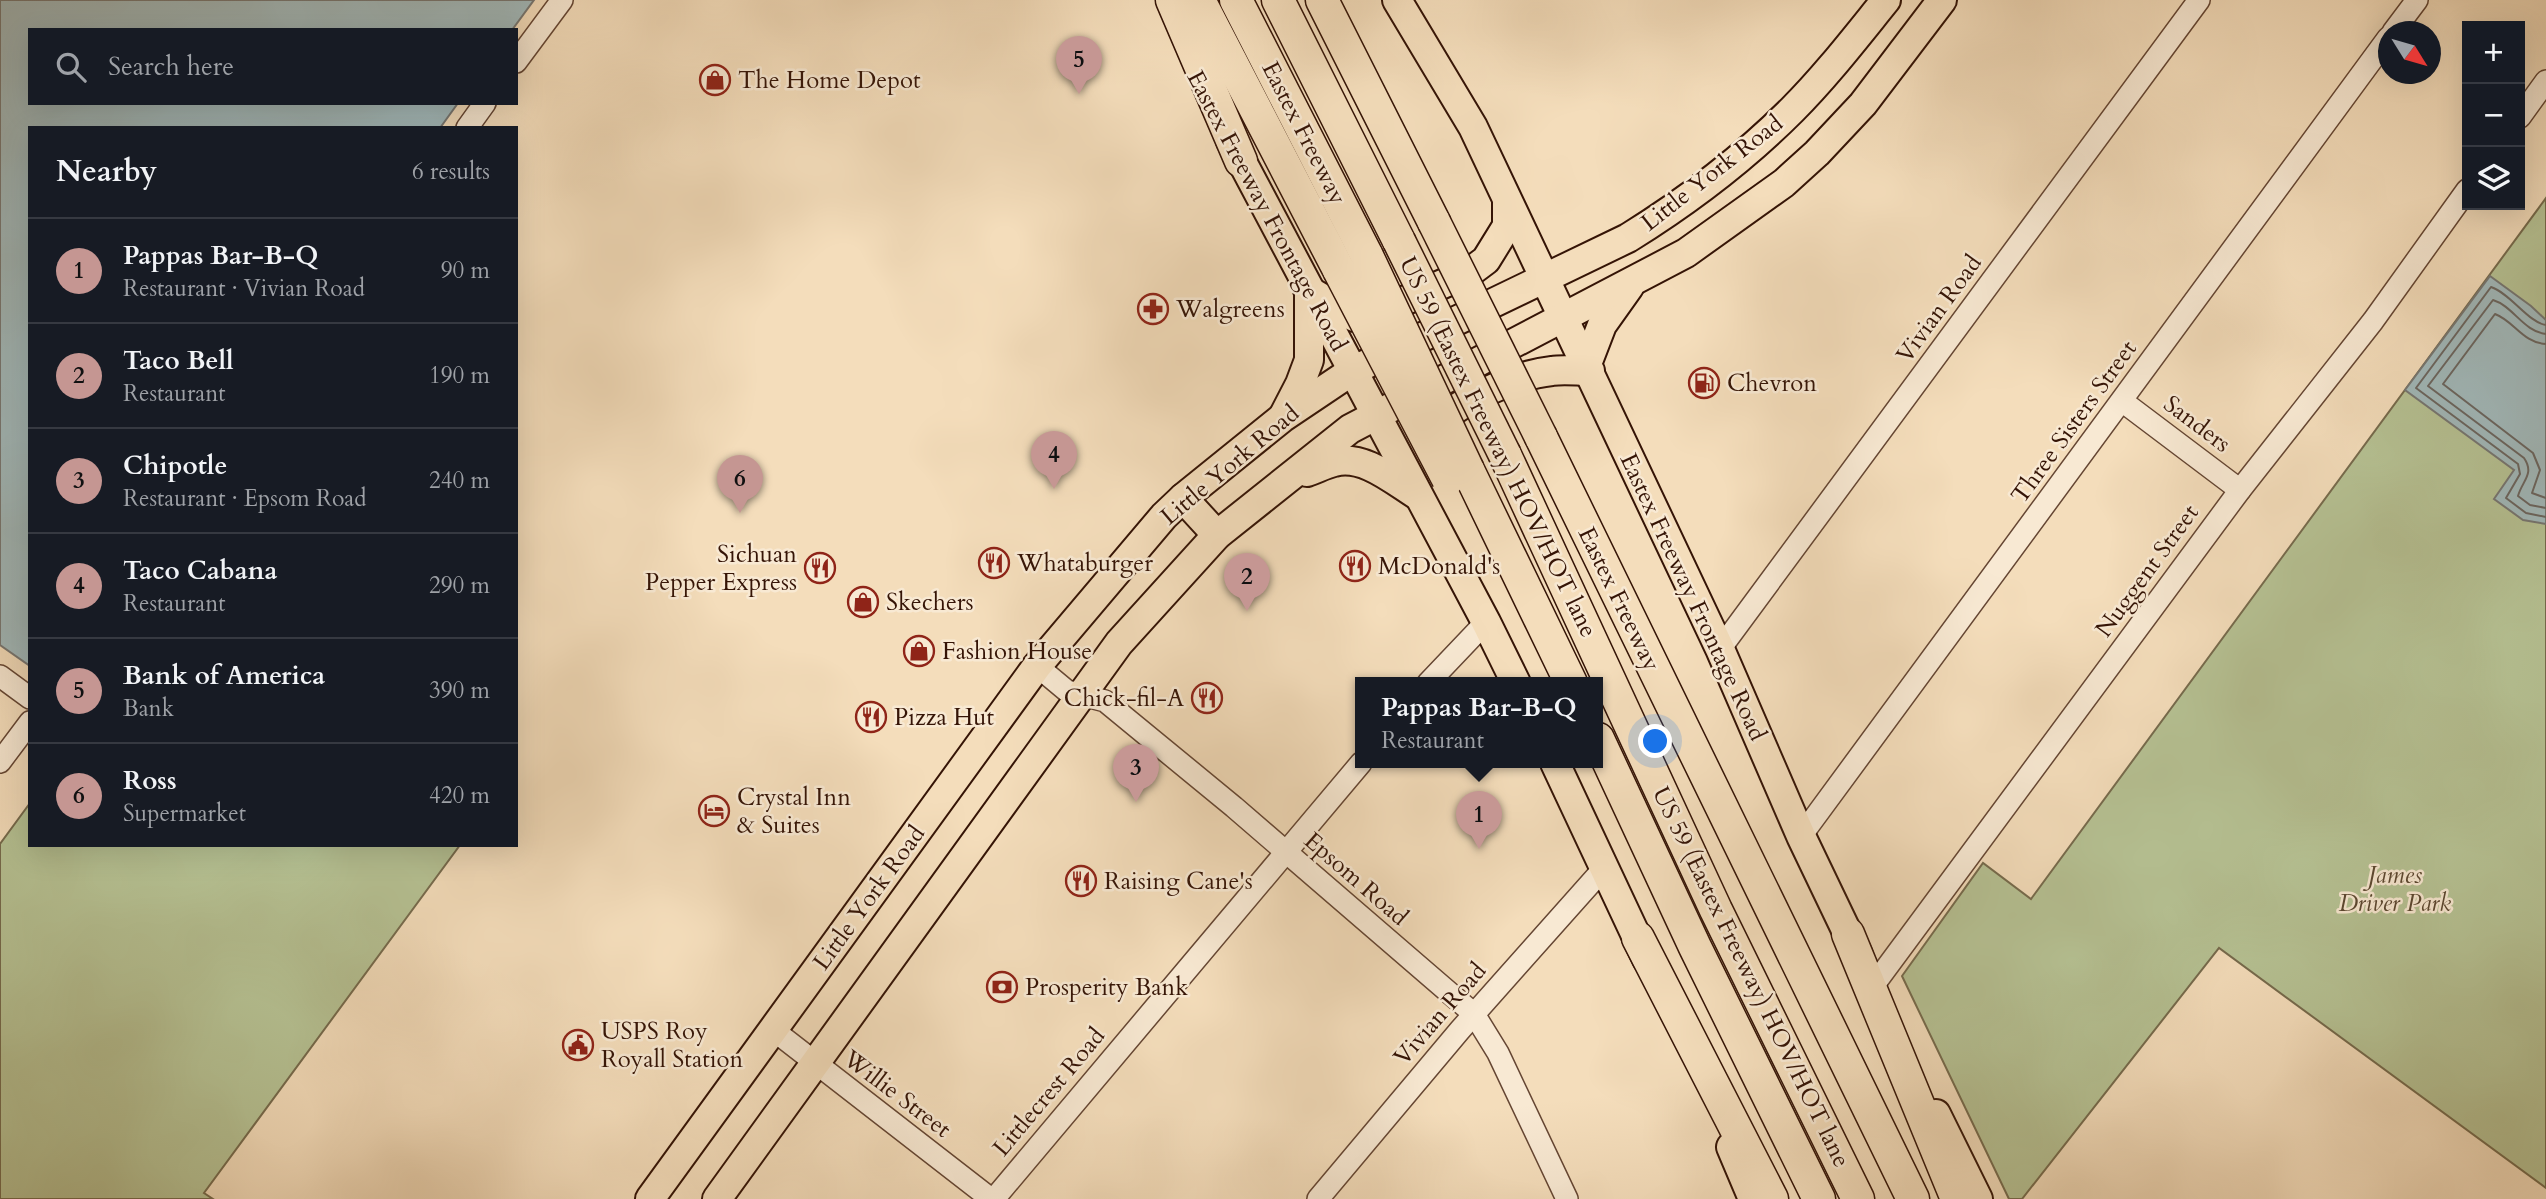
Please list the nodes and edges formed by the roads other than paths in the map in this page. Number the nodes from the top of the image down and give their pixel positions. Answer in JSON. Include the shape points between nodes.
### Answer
{"nodes":[{"id":1,"x":562,"y":0,"type":"edge"},
{"id":2,"x":1155,"y":0,"type":"edge"},
{"id":3,"x":1172,"y":0,"type":"edge"},
{"id":4,"x":1199,"y":0,"type":"edge"},
{"id":5,"x":1236,"y":0,"type":"edge"},
{"id":6,"x":1278,"y":0,"type":"edge"},
{"id":7,"x":1322,"y":0,"type":"edge"},
{"id":8,"x":1397,"y":0,"type":"edge"},
{"id":9,"x":1410,"y":0,"type":"edge"},
{"id":10,"x":1886,"y":0,"type":"edge"},
{"id":11,"x":1942,"y":0,"type":"edge"},
{"id":12,"x":2199,"y":0,"type":"edge"},
{"id":13,"x":2417,"y":0,"type":"edge"},
{"id":14,"x":2401,"y":21,"type":"edge"},
{"id":15,"x":2378,"y":53,"type":"edge"},
{"id":16,"x":518,"y":59,"type":"edge"},
{"id":17,"x":2546,"y":81,"type":"edge"},
{"id":18,"x":484,"y":105,"type":"edge"},
{"id":19,"x":2525,"y":110,"type":"edge"},
{"id":20,"x":1464,"y":111,"type":"junction"},
{"id":21,"x":468,"y":126,"type":"edge"},
{"id":22,"x":1241,"y":161,"type":"junction"},
{"id":23,"x":2462,"y":197,"type":"edge"},
{"id":24,"x":1507,"y":201,"type":"junction"},
{"id":25,"x":1544,"y":278,"type":"junction"},
{"id":26,"x":1633,"y":281,"type":"junction"},
{"id":27,"x":1308,"y":290,"type":"junction"},
{"id":28,"x":1563,"y":318,"type":"junction"},
{"id":29,"x":1588,"y":367,"type":"junction"},
{"id":30,"x":1352,"y":371,"type":"junction"},
{"id":31,"x":2122,"y":401,"type":"junction"},
{"id":32,"x":1376,"y":416,"type":"junction"},
{"id":33,"x":1282,"y":418,"type":"junction"},
{"id":34,"x":1458,"y":475,"type":"junction"},
{"id":35,"x":1285,"y":480,"type":"junction"},
{"id":36,"x":1413,"y":486,"type":"junction"},
{"id":37,"x":2240,"y":490,"type":"junction"},
{"id":38,"x":1183,"y":498,"type":"junction"},
{"id":39,"x":1217,"y":535,"type":"junction"},
{"id":40,"x":1486,"y":622,"type":"junction"},
{"id":41,"x":1720,"y":649,"type":"junction"},
{"id":42,"x":1037,"y":666,"type":"junction"},
{"id":43,"x":0,"y":676,"type":"edge"},
{"id":44,"x":1434,"y":677,"type":"edge"},
{"id":45,"x":1513,"y":677,"type":"edge"},
{"id":46,"x":1568,"y":677,"type":"edge"},
{"id":47,"x":1081,"y":695,"type":"junction"},
{"id":48,"x":28,"y":697,"type":"edge"},
{"id":49,"x":28,"y":725,"type":"edge"},
{"id":50,"x":1603,"y":750,"type":"edge"},
{"id":51,"x":0,"y":762,"type":"edge"},
{"id":52,"x":1357,"y":768,"type":"edge"},
{"id":53,"x":1557,"y":768,"type":"edge"},
{"id":54,"x":1801,"y":836,"type":"junction"},
{"id":55,"x":1286,"y":853,"type":"junction"},
{"id":56,"x":1605,"y":867,"type":"junction"},
{"id":57,"x":1849,"y":934,"type":"junction"},
{"id":58,"x":1638,"y":938,"type":"junction"},
{"id":59,"x":1873,"y":986,"type":"junction"},
{"id":60,"x":1474,"y":1014,"type":"junction"},
{"id":61,"x":772,"y":1029,"type":"junction"},
{"id":62,"x":814,"y":1064,"type":"junction"},
{"id":63,"x":650,"y":1199,"type":"edge"},
{"id":64,"x":717,"y":1199,"type":"edge"},
{"id":65,"x":993,"y":1199,"type":"edge"},
{"id":66,"x":1318,"y":1199,"type":"edge"},
{"id":67,"x":1567,"y":1199,"type":"edge"},
{"id":68,"x":1753,"y":1199,"type":"edge"},
{"id":69,"x":1772,"y":1199,"type":"edge"},
{"id":70,"x":1818,"y":1199,"type":"edge"},
{"id":71,"x":1858,"y":1199,"type":"edge"},
{"id":72,"x":1913,"y":1199,"type":"edge"},
{"id":73,"x":1957,"y":1199,"type":"edge"},
{"id":74,"x":1978,"y":1199,"type":"edge"}],
"edges":[{"from":1,"to":16,"type":"street"},
{"from":2,"to":22,"type":"main road","name":"Eastex Freeway Frontage Road"},
{"from":3,"to":22,"type":"highway"},
{"from":4,"to":34,"type":"highway","bridge":true,"via":[[1339,270]]},
{"from":5,"to":34,"type":"highway","name":"Eastex Freeway","bridge":true,"via":[[1367,256]]},
{"from":6,"to":71,"type":"highway","name":"US 59 (Eastex Freeway) HOV/HOT lane","bridge":true,"via":[[1505,455],[1716,910]]},
{"from":7,"to":72,"type":"highway","name":"Eastex Freeway","bridge":true},
{"from":8,"to":20,"type":"main road","name":"Eastex Freeway Frontage Road"},
{"from":9,"to":20,"type":"main road"},
{"from":10,"to":25,"type":"main road","name":"Little York Road","via":[[1793,110],[1704,186],[1628,238]]},
{"from":11,"to":26,"type":"main road","name":"Little York Road","via":[[1863,104],[1784,183],[1686,254]]},
{"from":12,"to":41,"type":"street","name":"Vivian Road"},
{"from":13,"to":14,"type":"street"},
{"from":15,"to":31,"type":"street","name":"Three Sisters Street"},
{"from":17,"to":19,"type":"street"},
{"from":18,"to":21,"type":"street"},
{"from":20,"to":24,"type":"main road","name":"Eastex Freeway Frontage Road"},
{"from":22,"to":27,"type":"main road","name":"Eastex Freeway Frontage Road"},
{"from":23,"to":37,"type":"street","name":"Nuggent Street","via":[[2373,321]]},
{"from":24,"to":25,"type":"main road","name":"Eastex Freeway Frontage Road"},
{"from":24,"to":27,"type":"main road","via":[[1507,226],[1486,260],[1470,272],[1354,317]]},
{"from":25,"to":28,"type":"main road","name":"Eastex Freeway Frontage Road"},
{"from":25,"to":30,"type":"main road","name":"Little York Road"},
{"from":26,"to":28,"type":"main road","name":"Little York Road"},
{"from":26,"to":29,"type":"main road","via":[[1602,325]]},
{"from":27,"to":30,"type":"main road","name":"Eastex Freeway Frontage Road"},
{"from":27,"to":33,"type":"main road","via":[[1309,360]]},
{"from":28,"to":29,"type":"main road","name":"Eastex Freeway Frontage Road"},
{"from":28,"to":32,"type":"main road","name":"Little York Road"},
{"from":29,"to":36,"type":"main road","via":[[1529,375],[1436,422],[1408,458]]},
{"from":29,"to":41,"type":"main road","name":"Eastex Freeway Frontage Road"},
{"from":30,"to":32,"type":"main road","name":"Eastex Freeway Frontage Road"},
{"from":30,"to":33,"type":"main road","name":"Little York Road"},
{"from":31,"to":37,"type":"street","name":"Sanders"},
{"from":31,"to":54,"type":"street","name":"Three Sisters Street"},
{"from":32,"to":35,"type":"main road","name":"Little York Road","via":[[1350,429]]},
{"from":32,"to":36,"type":"main road","name":"Eastex Freeway Frontage Road"},
{"from":33,"to":38,"type":"main road","name":"Little York Road"},
{"from":34,"to":46,"type":"highway","name":"Eastex Freeway","via":[[1528,595]]},
{"from":35,"to":36,"type":"main road","via":[[1336,461],[1359,462]]},
{"from":35,"to":39,"type":"main road","name":"Little York Road"},
{"from":36,"to":40,"type":"main road","name":"Eastex Freeway Frontage Road"},
{"from":37,"to":59,"type":"street","name":"Nuggent Street"},
{"from":38,"to":39,"type":"main road"},
{"from":38,"to":42,"type":"main road","name":"Little York Road"},
{"from":39,"to":47,"type":"main road","name":"Little York Road","via":[[1157,598]]},
{"from":40,"to":44,"type":"street"},
{"from":40,"to":45,"type":"main road","name":"Eastex Freeway Frontage Road"},
{"from":41,"to":54,"type":"main road","name":"Eastex Freeway Frontage Road"},
{"from":42,"to":47,"type":"street","name":"Epsom Road","via":[[1067,691]]},
{"from":42,"to":61,"type":"main road","name":"Little York Road"},
{"from":43,"to":48,"type":"street"},
{"from":47,"to":55,"type":"street","name":"Epsom Road","via":[[1105,701]]},
{"from":47,"to":62,"type":"main road","name":"Little York Road"},
{"from":49,"to":51,"type":"street"},
{"from":50,"to":70,"type":"highway"},
{"from":52,"to":55,"type":"street","name":"Littlecrest Road"},
{"from":53,"to":56,"type":"main road"},
{"from":54,"to":57,"type":"main road","name":"Eastex Freeway Frontage Road"},
{"from":55,"to":60,"type":"street","name":"Epsom Road"},
{"from":55,"to":65,"type":"street","name":"Littlecrest Road"},
{"from":56,"to":58,"type":"main road"},
{"from":56,"to":60,"type":"street","name":"Vivian Road"},
{"from":57,"to":59,"type":"main road","name":"Eastex Freeway Frontage Road"},
{"from":57,"to":73,"type":"highway"},
{"from":58,"to":68,"type":"main road"},
{"from":58,"to":69,"type":"highway"},
{"from":59,"to":74,"type":"main road","name":"Eastex Freeway Frontage Road"},
{"from":60,"to":66,"type":"street","name":"Vivian Road"},
{"from":60,"to":67,"type":"street","name":"Epsom Road"},
{"from":61,"to":62,"type":"street","name":"Willie Street"},
{"from":61,"to":63,"type":"main road","name":"Little York Road"},
{"from":62,"to":64,"type":"main road","name":"Little York Road"},
{"from":62,"to":65,"type":"street","name":"Willie Street"}]}
